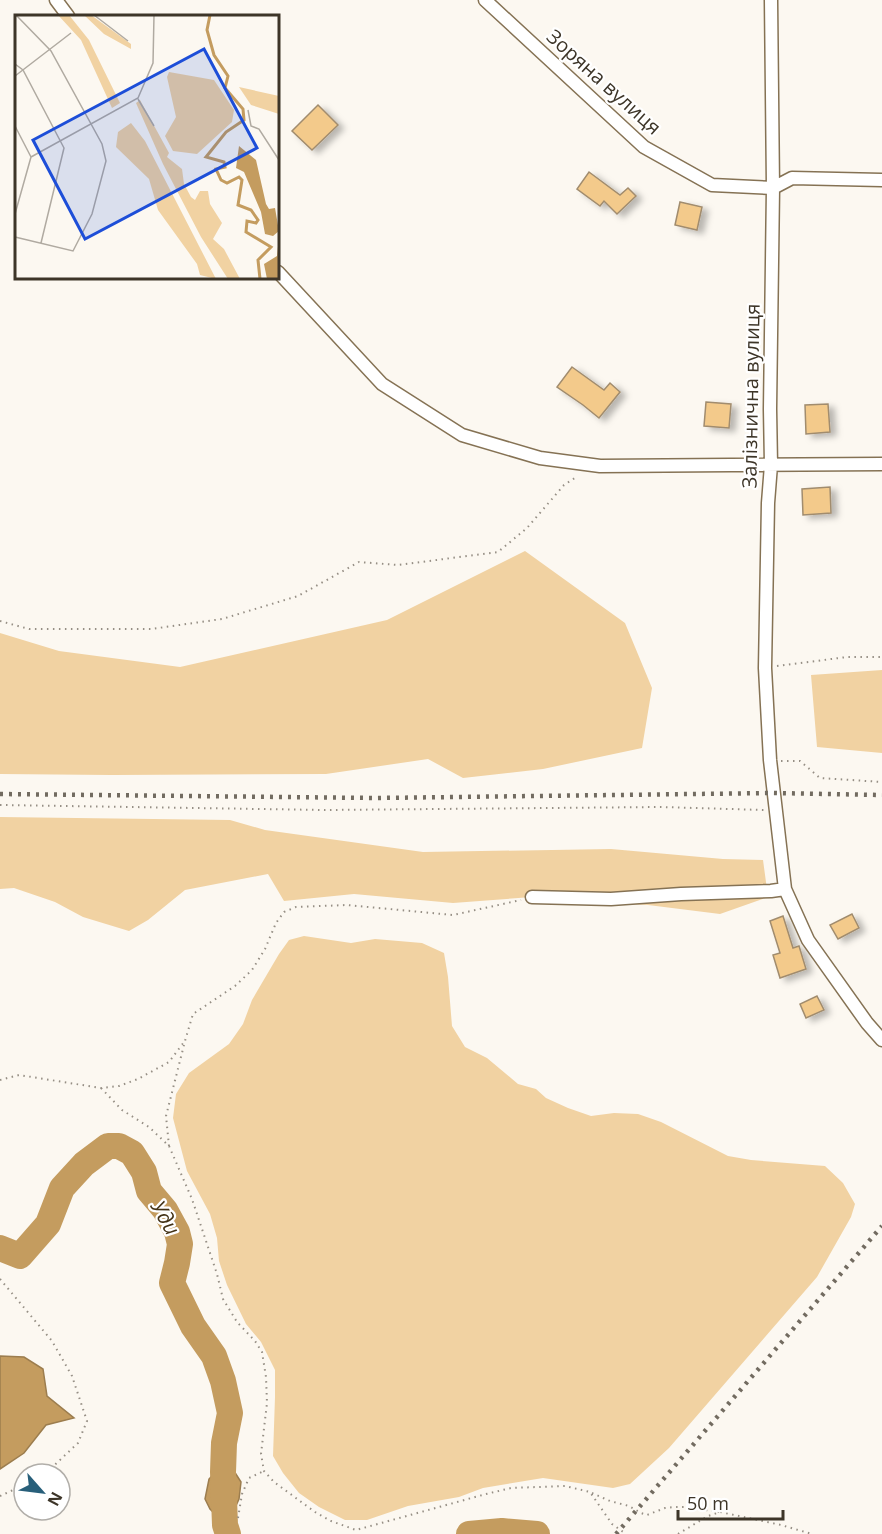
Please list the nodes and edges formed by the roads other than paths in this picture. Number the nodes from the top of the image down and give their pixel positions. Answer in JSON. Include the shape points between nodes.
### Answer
{"nodes":[{"id":1,"x":56,"y":0,"type":"edge"},
{"id":2,"x":485,"y":0,"type":"edge"},
{"id":3,"x":771,"y":0,"type":"edge"},
{"id":4,"x":67,"y":15,"type":"edge"},
{"id":5,"x":882,"y":180,"type":"edge"},
{"id":6,"x":773,"y":188,"type":"junction"},
{"id":7,"x":279,"y":273,"type":"edge"},
{"id":8,"x":882,"y":464,"type":"edge"},
{"id":9,"x":771,"y":465,"type":"junction"},
{"id":10,"x":785,"y":889,"type":"junction"},
{"id":11,"x":532,"y":897,"type":"road end"},
{"id":12,"x":882,"y":1040,"type":"edge"}],
"edges":[{"from":1,"to":4,"type":"street"},
{"from":2,"to":6,"type":"street","name":"Зоряна вулиця","via":[[644,147],[712,185]]},
{"from":3,"to":6,"type":"street","name":"Залізнична вулиця"},
{"from":5,"to":6,"type":"street","name":"Зоряна вулиця","via":[[792,178]]},
{"from":6,"to":9,"type":"street","name":"Залізнична вулиця"},
{"from":7,"to":9,"type":"street","via":[[382,384],[462,435],[540,458],[600,466]]},
{"from":8,"to":9,"type":"street"},
{"from":9,"to":10,"type":"street","name":"Залізнична вулиця","via":[[765,668],[770,760]]},
{"from":10,"to":11,"type":"street","via":[[611,899]]},
{"from":10,"to":12,"type":"street","name":"Залізнична вулиця","via":[[808,940]]}]}
